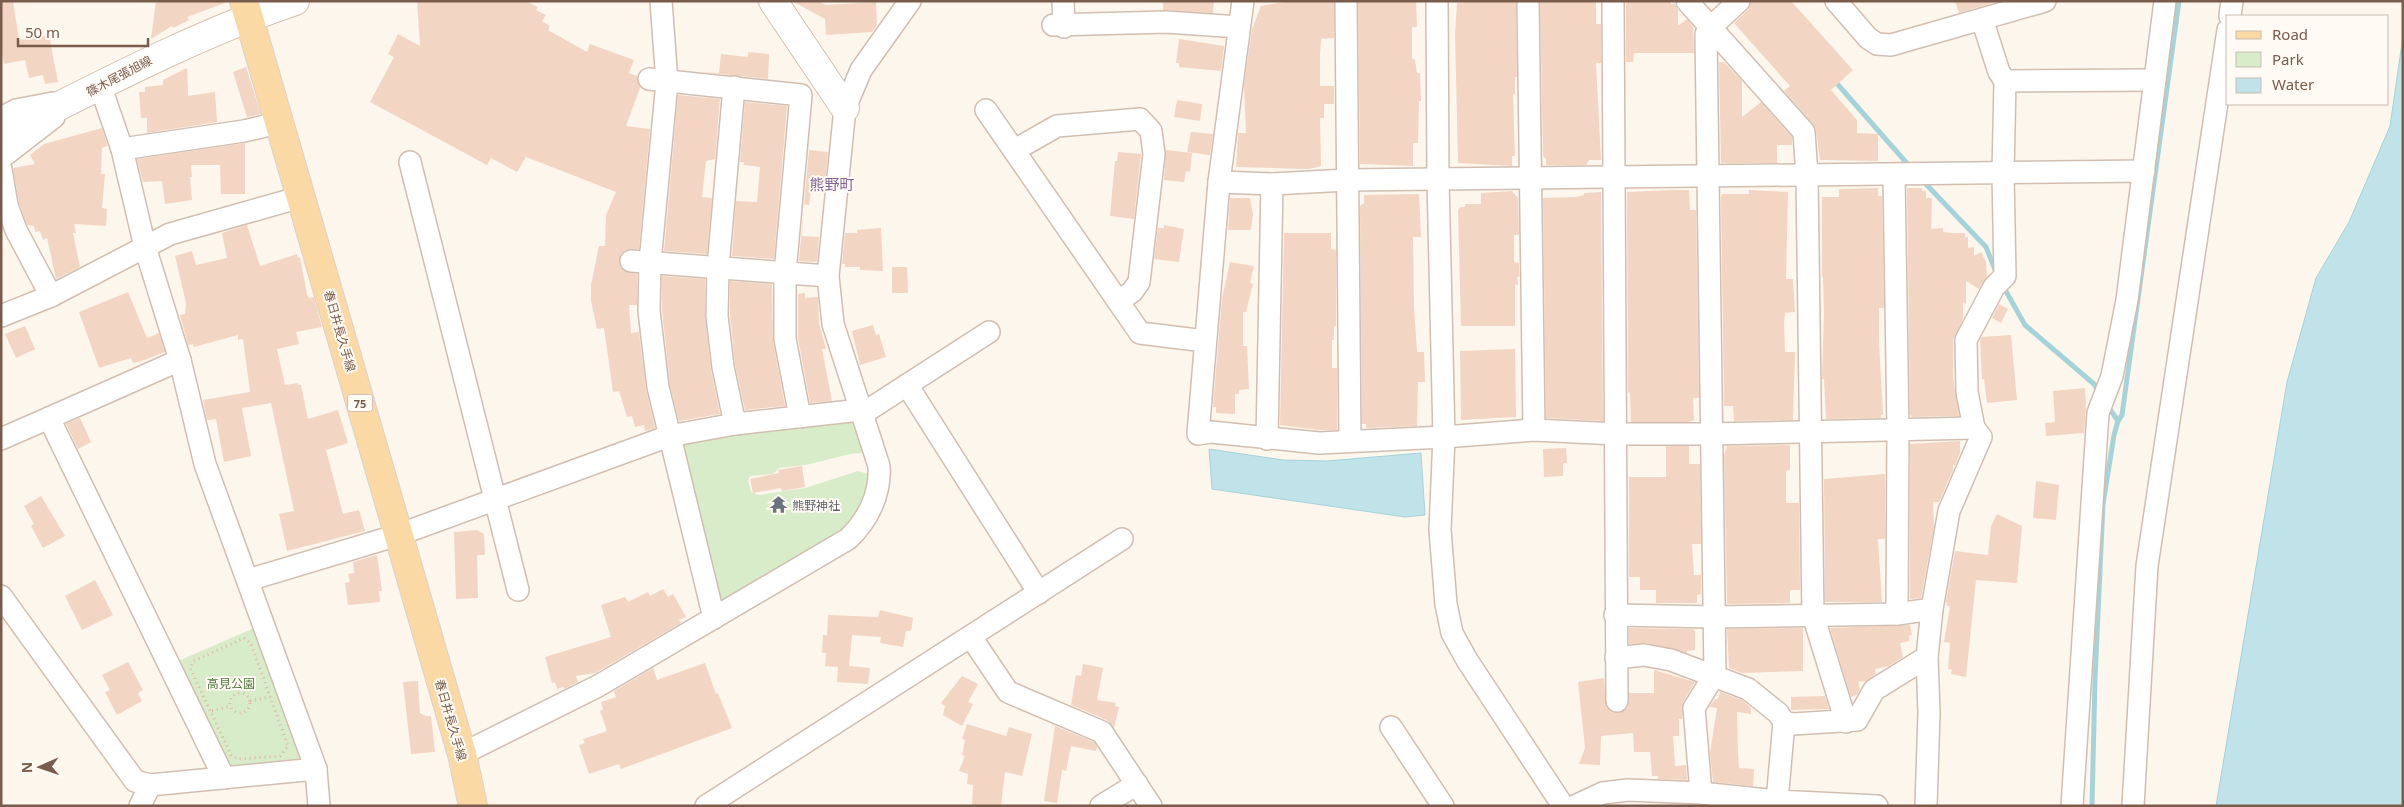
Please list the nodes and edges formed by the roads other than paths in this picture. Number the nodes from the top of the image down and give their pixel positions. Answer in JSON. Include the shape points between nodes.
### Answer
{"nodes":[{"id":1,"x":295,"y":1,"type":"edge"},
{"id":2,"x":661,"y":1,"type":"edge"},
{"id":3,"x":773,"y":1,"type":"edge"},
{"id":4,"x":910,"y":1,"type":"edge"},
{"id":5,"x":1063,"y":1,"type":"edge"},
{"id":6,"x":1243,"y":1,"type":"edge"},
{"id":7,"x":1346,"y":1,"type":"edge"},
{"id":8,"x":1437,"y":1,"type":"edge"},
{"id":9,"x":1528,"y":1,"type":"edge"},
{"id":10,"x":1613,"y":1,"type":"edge"},
{"id":11,"x":1687,"y":1,"type":"edge"},
{"id":12,"x":1739,"y":1,"type":"edge"},
{"id":13,"x":1836,"y":1,"type":"edge"},
{"id":14,"x":2045,"y":1,"type":"edge"},
{"id":15,"x":2165,"y":1,"type":"edge"},
{"id":16,"x":2232,"y":1,"type":"edge"},
{"id":17,"x":246,"y":9,"type":"edge"},
{"id":18,"x":2230,"y":15,"type":"edge"},
{"id":19,"x":1982,"y":19,"type":"junction"},
{"id":20,"x":1239,"y":27,"type":"junction"},
{"id":21,"x":1711,"y":27,"type":"junction"},
{"id":22,"x":2226,"y":43,"type":"edge"},
{"id":23,"x":2155,"y":80,"type":"junction"},
{"id":24,"x":658,"y":81,"type":"junction"},
{"id":25,"x":2005,"y":81,"type":"junction"},
{"id":26,"x":734,"y":87,"type":"junction"},
{"id":27,"x":89,"y":91,"type":"junction"},
{"id":28,"x":845,"y":108,"type":"junction"},
{"id":29,"x":986,"y":110,"type":"dead end"},
{"id":30,"x":278,"y":123,"type":"junction"},
{"id":31,"x":6,"y":127,"type":"edge"},
{"id":32,"x":122,"y":149,"type":"junction"},
{"id":33,"x":1015,"y":150,"type":"junction"},
{"id":34,"x":1,"y":158,"type":"edge"},
{"id":35,"x":410,"y":162,"type":"dead end"},
{"id":36,"x":1,"y":169,"type":"edge"},
{"id":37,"x":2144,"y":172,"type":"junction"},
{"id":38,"x":2003,"y":173,"type":"junction"},
{"id":39,"x":1909,"y":175,"type":"junction"},
{"id":40,"x":1807,"y":176,"type":"junction"},
{"id":41,"x":1707,"y":177,"type":"junction"},
{"id":42,"x":1612,"y":178,"type":"junction"},
{"id":43,"x":1530,"y":179,"type":"junction"},
{"id":44,"x":1346,"y":180,"type":"junction"},
{"id":45,"x":1438,"y":180,"type":"junction"},
{"id":46,"x":1219,"y":182,"type":"junction"},
{"id":47,"x":1272,"y":184,"type":"junction"},
{"id":48,"x":300,"y":197,"type":"junction"},
{"id":49,"x":145,"y":247,"type":"junction"},
{"id":50,"x":641,"y":262,"type":"junction"},
{"id":51,"x":718,"y":267,"type":"junction"},
{"id":52,"x":785,"y":273,"type":"junction"},
{"id":53,"x":828,"y":276,"type":"junction"},
{"id":54,"x":51,"y":296,"type":"junction"},
{"id":55,"x":1118,"y":301,"type":"junction"},
{"id":56,"x":1,"y":316,"type":"edge"},
{"id":57,"x":989,"y":332,"type":"dead end"},
{"id":58,"x":1205,"y":341,"type":"junction"},
{"id":59,"x":180,"y":360,"type":"junction"},
{"id":60,"x":907,"y":385,"type":"junction"},
{"id":61,"x":861,"y":412,"type":"junction"},
{"id":62,"x":800,"y":417,"type":"junction"},
{"id":63,"x":49,"y":418,"type":"junction"},
{"id":64,"x":735,"y":424,"type":"junction"},
{"id":65,"x":1974,"y":428,"type":"junction"},
{"id":66,"x":1534,"y":430,"type":"junction"},
{"id":67,"x":1898,"y":430,"type":"junction"},
{"id":68,"x":1810,"y":432,"type":"junction"},
{"id":69,"x":1617,"y":434,"type":"junction"},
{"id":70,"x":1711,"y":434,"type":"junction"},
{"id":71,"x":669,"y":436,"type":"junction"},
{"id":72,"x":1444,"y":437,"type":"junction"},
{"id":73,"x":1,"y":439,"type":"edge"},
{"id":74,"x":1267,"y":439,"type":"junction"},
{"id":75,"x":1350,"y":441,"type":"junction"},
{"id":76,"x":494,"y":500,"type":"junction"},
{"id":77,"x":398,"y":535,"type":"junction"},
{"id":78,"x":1122,"y":539,"type":"dead end"},
{"id":79,"x":248,"y":580,"type":"junction"},
{"id":80,"x":518,"y":590,"type":"dead end"},
{"id":81,"x":1039,"y":593,"type":"junction"},
{"id":82,"x":1,"y":596,"type":"edge"},
{"id":83,"x":1932,"y":608,"type":"junction"},
{"id":84,"x":1897,"y":614,"type":"junction"},
{"id":85,"x":1615,"y":615,"type":"junction"},
{"id":86,"x":1813,"y":616,"type":"junction"},
{"id":87,"x":1714,"y":617,"type":"junction"},
{"id":88,"x":714,"y":618,"type":"junction"},
{"id":89,"x":971,"y":637,"type":"junction"},
{"id":90,"x":1927,"y":657,"type":"junction"},
{"id":91,"x":1616,"y":658,"type":"junction"},
{"id":92,"x":1713,"y":677,"type":"junction"},
{"id":93,"x":1617,"y":701,"type":"dead end"},
{"id":94,"x":1784,"y":722,"type":"junction"},
{"id":95,"x":1846,"y":722,"type":"junction"},
{"id":96,"x":1391,"y":727,"type":"dead end"},
{"id":97,"x":462,"y":754,"type":"junction"},
{"id":98,"x":316,"y":769,"type":"junction"},
{"id":99,"x":224,"y":778,"type":"junction"},
{"id":100,"x":1137,"y":784,"type":"junction"},
{"id":101,"x":150,"y":785,"type":"junction"},
{"id":102,"x":1700,"y":792,"type":"junction"},
{"id":103,"x":1777,"y":801,"type":"junction"},
{"id":104,"x":140,"y":806,"type":"edge"},
{"id":105,"x":319,"y":806,"type":"edge"},
{"id":106,"x":473,"y":806,"type":"edge"},
{"id":107,"x":706,"y":806,"type":"edge"},
{"id":108,"x":1101,"y":806,"type":"edge"},
{"id":109,"x":1151,"y":806,"type":"edge"},
{"id":110,"x":1443,"y":806,"type":"edge"},
{"id":111,"x":1563,"y":806,"type":"edge"},
{"id":112,"x":1575,"y":806,"type":"edge"},
{"id":113,"x":1877,"y":806,"type":"edge"},
{"id":114,"x":1926,"y":806,"type":"edge"},
{"id":115,"x":2072,"y":806,"type":"edge"},
{"id":116,"x":2133,"y":806,"type":"edge"}],
"edges":[{"from":1,"to":17,"type":"main road","name":"篠木尾張旭線"},
{"from":2,"to":24,"type":"street"},
{"from":3,"to":28,"type":"main road"},
{"from":4,"to":28,"type":"street","via":[[861,70]]},
{"from":5,"to":20,"type":"street","via":[[1059,26],[1166,22]]},
{"from":6,"to":20,"type":"street"},
{"from":7,"to":44,"type":"street"},
{"from":8,"to":45,"type":"street"},
{"from":9,"to":43,"type":"street"},
{"from":10,"to":42,"type":"street"},
{"from":11,"to":21,"type":"street"},
{"from":12,"to":21,"type":"street"},
{"from":13,"to":19,"type":"street","via":[[1877,44],[1891,45]]},
{"from":14,"to":19,"type":"street"},
{"from":15,"to":23,"type":"street"},
{"from":16,"to":18,"type":"street"},
{"from":17,"to":27,"type":"main road","name":"篠木尾張旭線"},
{"from":17,"to":30,"type":"main road","name":"春日井長久手線","number":"75"},
{"from":19,"to":25,"type":"street"},
{"from":20,"to":46,"type":"street"},
{"from":21,"to":40,"type":"street","via":[[1804,132]]},
{"from":21,"to":41,"type":"street","via":[[1706,34]]},
{"from":22,"to":116,"type":"street","via":[[2148,566]]},
{"from":23,"to":25,"type":"street"},
{"from":23,"to":37,"type":"street"},
{"from":24,"to":26,"type":"street"},
{"from":24,"to":50,"type":"street"},
{"from":25,"to":38,"type":"street"},
{"from":26,"to":51,"type":"street"},
{"from":26,"to":52,"type":"street","via":[[801,95]]},
{"from":27,"to":31,"type":"main road","name":"篠木尾張旭線"},
{"from":27,"to":32,"type":"street"},
{"from":27,"to":34,"type":"street"},
{"from":28,"to":53,"type":"street"},
{"from":29,"to":33,"type":"street"},
{"from":30,"to":32,"type":"street"},
{"from":30,"to":48,"type":"main road","name":"春日井長久手線","number":"75"},
{"from":32,"to":49,"type":"street"},
{"from":33,"to":55,"type":"street"},
{"from":33,"to":55,"type":"street","via":[[1057,126],[1140,119],[1150,131],[1154,154],[1139,282],[1132,292]]},
{"from":35,"to":76,"type":"street"},
{"from":36,"to":54,"type":"street","via":[[7,205],[16,230]]},
{"from":37,"to":38,"type":"street"},
{"from":37,"to":115,"type":"street","via":[[2127,300],[2112,376],[2098,413]]},
{"from":38,"to":39,"type":"street"},
{"from":38,"to":65,"type":"street","via":[[2000,281],[1966,340],[1967,392]]},
{"from":39,"to":40,"type":"street"},
{"from":39,"to":67,"type":"street"},
{"from":40,"to":41,"type":"street"},
{"from":40,"to":68,"type":"street"},
{"from":41,"to":42,"type":"street"},
{"from":41,"to":70,"type":"street"},
{"from":42,"to":43,"type":"street"},
{"from":42,"to":69,"type":"street"},
{"from":43,"to":45,"type":"street"},
{"from":43,"to":66,"type":"street"},
{"from":44,"to":45,"type":"street"},
{"from":44,"to":47,"type":"street"},
{"from":44,"to":75,"type":"street"},
{"from":45,"to":72,"type":"street"},
{"from":46,"to":47,"type":"street"},
{"from":46,"to":58,"type":"street"},
{"from":47,"to":74,"type":"street"},
{"from":48,"to":49,"type":"street","via":[[170,234]]},
{"from":48,"to":77,"type":"main road","name":"春日井長久手線","number":"75"},
{"from":49,"to":54,"type":"street"},
{"from":49,"to":59,"type":"street"},
{"from":50,"to":51,"type":"street"},
{"from":50,"to":71,"type":"street","via":[[658,387]]},
{"from":51,"to":52,"type":"street"},
{"from":51,"to":64,"type":"street","via":[[717,316]]},
{"from":52,"to":53,"type":"street"},
{"from":52,"to":62,"type":"street","via":[[785,339]]},
{"from":53,"to":61,"type":"street","via":[[833,324]]},
{"from":54,"to":56,"type":"street"},
{"from":55,"to":58,"type":"street","via":[[1140,333]]},
{"from":57,"to":60,"type":"street"},
{"from":58,"to":74,"type":"street","via":[[1198,434],[1211,432]]},
{"from":59,"to":63,"type":"street"},
{"from":59,"to":79,"type":"street","via":[[205,464]]},
{"from":60,"to":61,"type":"street"},
{"from":60,"to":81,"type":"street"},
{"from":61,"to":62,"type":"street"},
{"from":61,"to":88,"type":"street","via":[[879,466],[880,479],[862,526],[848,539]]},
{"from":62,"to":64,"type":"street"},
{"from":63,"to":73,"type":"street"},
{"from":63,"to":99,"type":"street"},
{"from":64,"to":71,"type":"street"},
{"from":65,"to":67,"type":"street"},
{"from":65,"to":83,"type":"street","via":[[1981,437],[1949,510]]},
{"from":66,"to":69,"type":"street"},
{"from":66,"to":72,"type":"street"},
{"from":67,"to":68,"type":"street"},
{"from":67,"to":84,"type":"street"},
{"from":68,"to":70,"type":"street"},
{"from":68,"to":86,"type":"street"},
{"from":69,"to":70,"type":"street"},
{"from":69,"to":85,"type":"street"},
{"from":70,"to":87,"type":"street"},
{"from":71,"to":76,"type":"street"},
{"from":71,"to":88,"type":"street"},
{"from":72,"to":75,"type":"street"},
{"from":72,"to":111,"type":"street","via":[[1440,530],[1446,604],[1452,633]]},
{"from":74,"to":75,"type":"street","via":[[1319,443]]},
{"from":76,"to":77,"type":"street"},
{"from":76,"to":80,"type":"street"},
{"from":77,"to":79,"type":"street"},
{"from":77,"to":97,"type":"main road","name":"春日井長久手線","number":"75"},
{"from":78,"to":81,"type":"street"},
{"from":79,"to":98,"type":"street"},
{"from":81,"to":89,"type":"street"},
{"from":82,"to":101,"type":"street","via":[[135,782]]},
{"from":83,"to":84,"type":"street"},
{"from":83,"to":90,"type":"street"},
{"from":84,"to":86,"type":"street"},
{"from":85,"to":87,"type":"street"},
{"from":85,"to":91,"type":"street"},
{"from":86,"to":87,"type":"street"},
{"from":86,"to":95,"type":"street"},
{"from":87,"to":92,"type":"street"},
{"from":88,"to":97,"type":"street","via":[[598,686]]},
{"from":89,"to":100,"type":"street","via":[[1008,692],[1102,732]]},
{"from":89,"to":107,"type":"street"},
{"from":90,"to":95,"type":"street","via":[[1874,690],[1857,720]]},
{"from":90,"to":114,"type":"street"},
{"from":91,"to":92,"type":"street","via":[[1654,656]]},
{"from":91,"to":93,"type":"street"},
{"from":92,"to":94,"type":"street","via":[[1748,690],[1778,713]]},
{"from":92,"to":102,"type":"street","via":[[1694,708]]},
{"from":94,"to":95,"type":"street"},
{"from":94,"to":103,"type":"street"},
{"from":96,"to":110,"type":"street"},
{"from":97,"to":106,"type":"main road","name":"春日井長久手線","number":"75"},
{"from":98,"to":99,"type":"street"},
{"from":98,"to":105,"type":"street"},
{"from":99,"to":101,"type":"street"},
{"from":100,"to":108,"type":"street"},
{"from":100,"to":109,"type":"street"},
{"from":101,"to":104,"type":"street"},
{"from":102,"to":103,"type":"street"},
{"from":102,"to":112,"type":"street","via":[[1628,790],[1603,793]]},
{"from":103,"to":113,"type":"street"}]}
